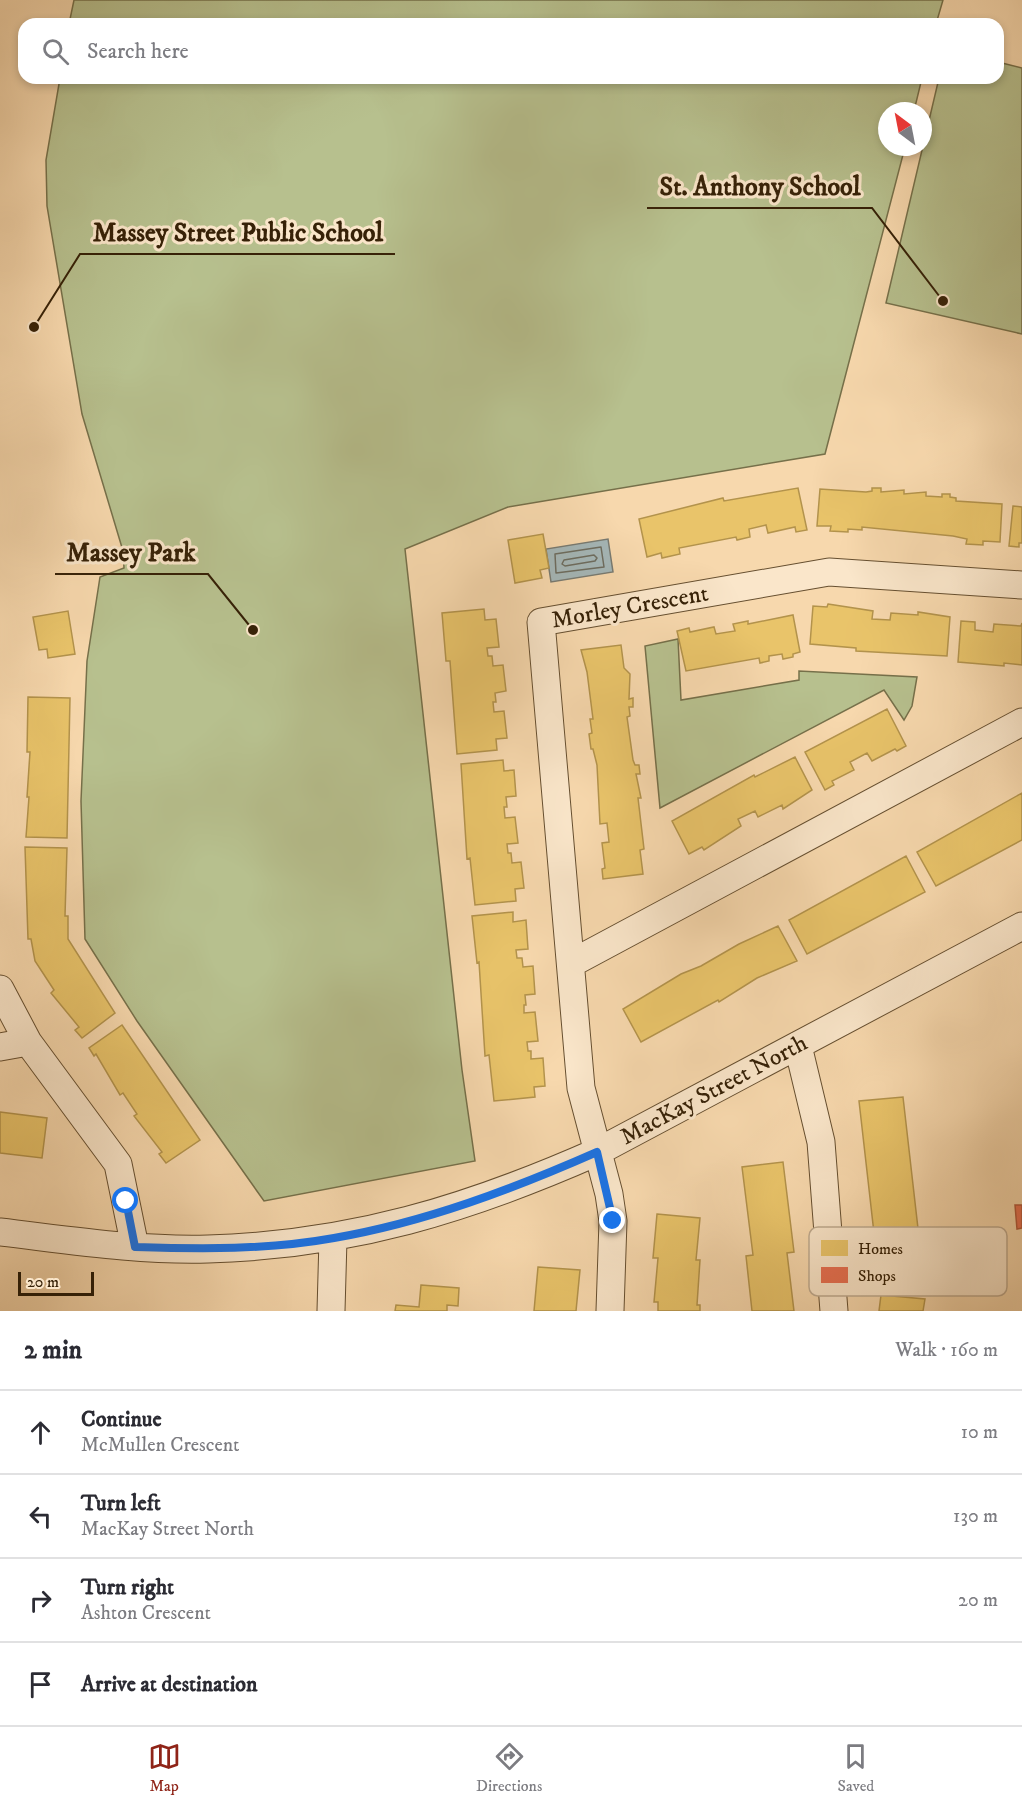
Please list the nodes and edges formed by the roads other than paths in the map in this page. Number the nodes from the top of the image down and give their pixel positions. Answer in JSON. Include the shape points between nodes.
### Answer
{"nodes":[{"id":1,"x":1022,"y":585,"type":"edge"},
{"id":2,"x":1022,"y":722,"type":"edge"},
{"id":3,"x":1022,"y":926,"type":"edge"},
{"id":4,"x":572,"y":963,"type":"junction"},
{"id":5,"x":0,"y":989,"type":"edge"},
{"id":6,"x":28,"y":1042,"type":"junction"},
{"id":7,"x":798,"y":1046,"type":"junction"},
{"id":8,"x":0,"y":1047,"type":"edge"},
{"id":9,"x":597,"y":1152,"type":"junction"},
{"id":10,"x":828,"y":1227,"type":"edge"},
{"id":11,"x":0,"y":1232,"type":"edge"},
{"id":12,"x":333,"y":1239,"type":"junction"},
{"id":13,"x":135,"y":1247,"type":"junction"},
{"id":14,"x":833,"y":1296,"type":"edge"},
{"id":15,"x":331,"y":1311,"type":"edge"},
{"id":16,"x":610,"y":1311,"type":"edge"},
{"id":17,"x":834,"y":1311,"type":"edge"}],
"edges":[{"from":1,"to":4,"type":"street","name":"Morley Crescent","via":[[830,572],[541,622]]},
{"from":2,"to":4,"type":"street"},
{"from":3,"to":7,"type":"street","name":"MacKay Street North"},
{"from":4,"to":9,"type":"street","name":"Morley Crescent","via":[[581,1088]]},
{"from":5,"to":6,"type":"street"},
{"from":6,"to":8,"type":"street"},
{"from":6,"to":13,"type":"street","via":[[118,1164]]},
{"from":7,"to":9,"type":"street","name":"MacKay Street North"},
{"from":7,"to":10,"type":"street","via":[[821,1142]]},
{"from":9,"to":12,"type":"street","name":"MacKay Street North","via":[[525,1184],[454,1208]]},
{"from":9,"to":16,"type":"street","name":"Morley Crescent","via":[[613,1221]]},
{"from":11,"to":13,"type":"street","name":"MacKay Street North"},
{"from":12,"to":13,"type":"street","name":"MacKay Street North","via":[[206,1249]]},
{"from":12,"to":15,"type":"street"},
{"from":14,"to":17,"type":"street"}]}
